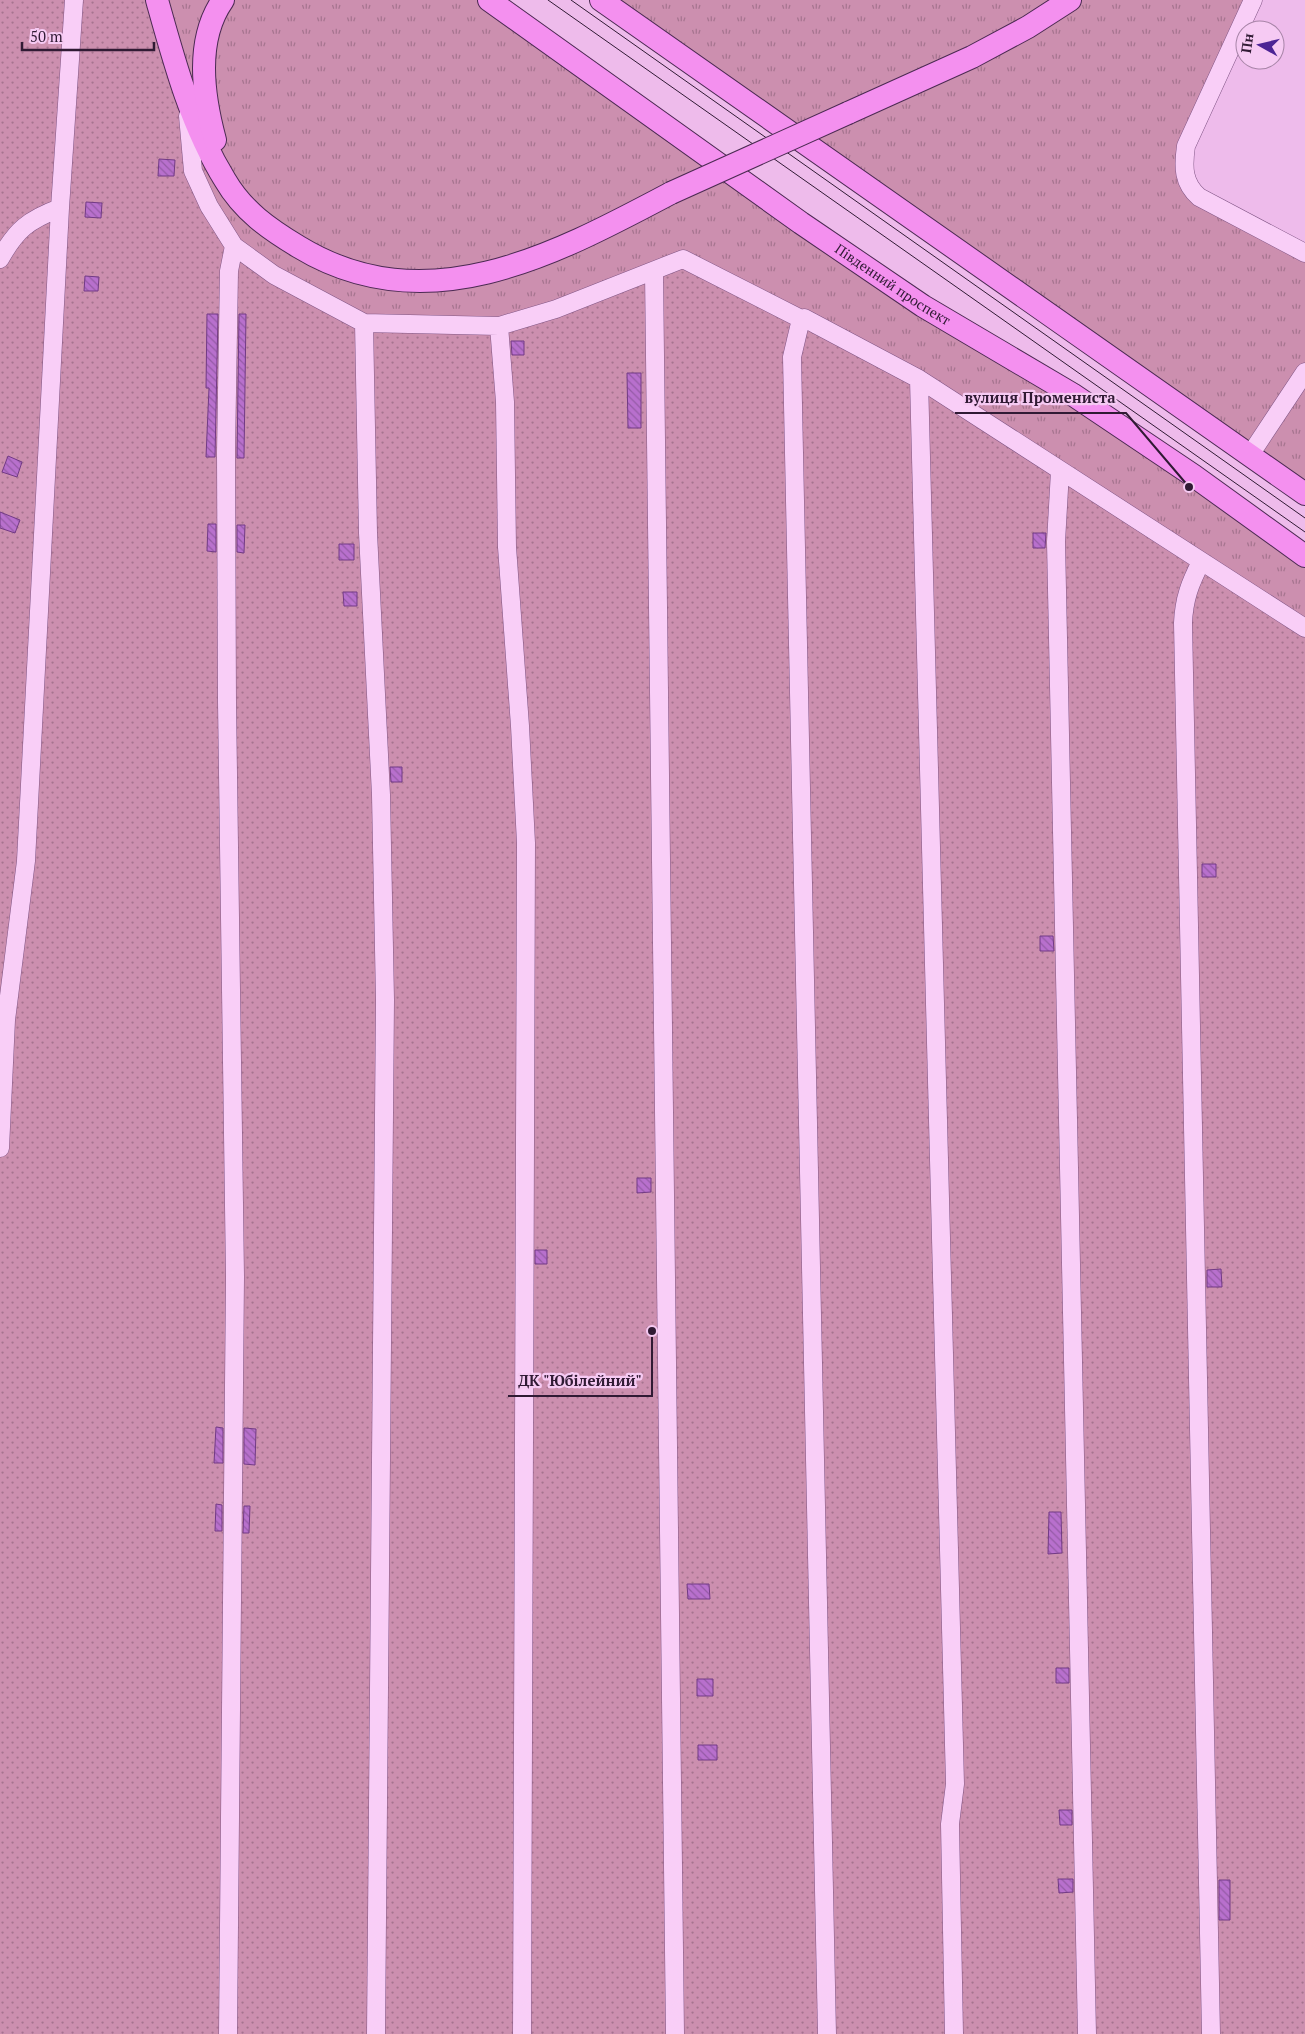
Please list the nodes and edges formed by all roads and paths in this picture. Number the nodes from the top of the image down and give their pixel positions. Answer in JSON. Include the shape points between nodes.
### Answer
{"nodes":[{"id":1,"x":74,"y":0,"type":"edge"},
{"id":2,"x":157,"y":0,"type":"edge"},
{"id":3,"x":223,"y":0,"type":"edge"},
{"id":4,"x":489,"y":0,"type":"edge"},
{"id":5,"x":600,"y":0,"type":"edge"},
{"id":6,"x":1070,"y":0,"type":"edge"},
{"id":7,"x":1253,"y":0,"type":"edge"},
{"id":8,"x":184,"y":93,"type":"junction"},
{"id":9,"x":238,"y":199,"type":"junction"},
{"id":10,"x":60,"y":208,"type":"junction"},
{"id":11,"x":234,"y":246,"type":"junction"},
{"id":12,"x":1305,"y":253,"type":"edge"},
{"id":13,"x":0,"y":259,"type":"edge"},
{"id":14,"x":654,"y":272,"type":"junction"},
{"id":15,"x":803,"y":319,"type":"junction"},
{"id":16,"x":364,"y":323,"type":"junction"},
{"id":17,"x":499,"y":326,"type":"junction"},
{"id":18,"x":1305,"y":372,"type":"edge"},
{"id":19,"x":920,"y":379,"type":"junction"},
{"id":20,"x":1250,"y":455,"type":"junction"},
{"id":21,"x":1060,"y":471,"type":"junction"},
{"id":22,"x":1305,"y":494,"type":"edge"},
{"id":23,"x":1305,"y":556,"type":"edge"},
{"id":24,"x":1201,"y":562,"type":"junction"},
{"id":25,"x":1305,"y":628,"type":"edge"},
{"id":26,"x":0,"y":1148,"type":"edge"},
{"id":27,"x":228,"y":2034,"type":"edge"},
{"id":28,"x":376,"y":2034,"type":"edge"},
{"id":29,"x":522,"y":2034,"type":"edge"},
{"id":30,"x":675,"y":2034,"type":"edge"},
{"id":31,"x":828,"y":2034,"type":"edge"},
{"id":32,"x":954,"y":2034,"type":"edge"},
{"id":33,"x":1087,"y":2034,"type":"edge"},
{"id":34,"x":1211,"y":2034,"type":"edge"}],
"edges":[{"from":1,"to":10,"type":"street"},
{"from":2,"to":8,"type":"main road"},
{"from":3,"to":9,"type":"main road","via":[[211,22],[204,80],[215,139]]},
{"from":4,"to":23,"type":"main road","name":"Південний проспект","via":[[801,223],[923,306],[1072,394]]},
{"from":5,"to":20,"type":"main road"},
{"from":6,"to":9,"type":"main road","bridge":true,"via":[[972,57],[671,193],[579,239],[514,265],[469,277],[422,282],[374,278],[336,266],[263,225]]},
{"from":7,"to":12,"type":"street","via":[[1186,146],[1186,179],[1189,189],[1199,197]]},
{"from":8,"to":9,"type":"main road","via":[[216,164]]},
{"from":8,"to":11,"type":"street","via":[[193,171],[209,206]]},
{"from":10,"to":13,"type":"street","via":[[36,217],[21,228]]},
{"from":10,"to":26,"type":"street","via":[[26,861],[6,1020]]},
{"from":11,"to":16,"type":"street","via":[[274,275]]},
{"from":11,"to":27,"type":"street","via":[[229,271],[226,452],[235,1277]]},
{"from":14,"to":15,"type":"street","via":[[683,260]]},
{"from":14,"to":17,"type":"street","via":[[556,309]]},
{"from":14,"to":30,"type":"street"},
{"from":15,"to":19,"type":"street"},
{"from":15,"to":31,"type":"street","via":[[792,357]]},
{"from":16,"to":17,"type":"street"},
{"from":16,"to":28,"type":"street","via":[[385,1000]]},
{"from":17,"to":29,"type":"street","via":[[505,402],[507,547],[526,843]]},
{"from":18,"to":20,"type":"street"},
{"from":19,"to":21,"type":"street"},
{"from":19,"to":32,"type":"street","via":[[955,1784],[950,1824]]},
{"from":20,"to":22,"type":"main road"},
{"from":21,"to":24,"type":"street"},
{"from":21,"to":33,"type":"street","via":[[1056,542]]},
{"from":24,"to":25,"type":"street"},
{"from":24,"to":34,"type":"street","via":[[1184,603],[1183,623]]}]}
